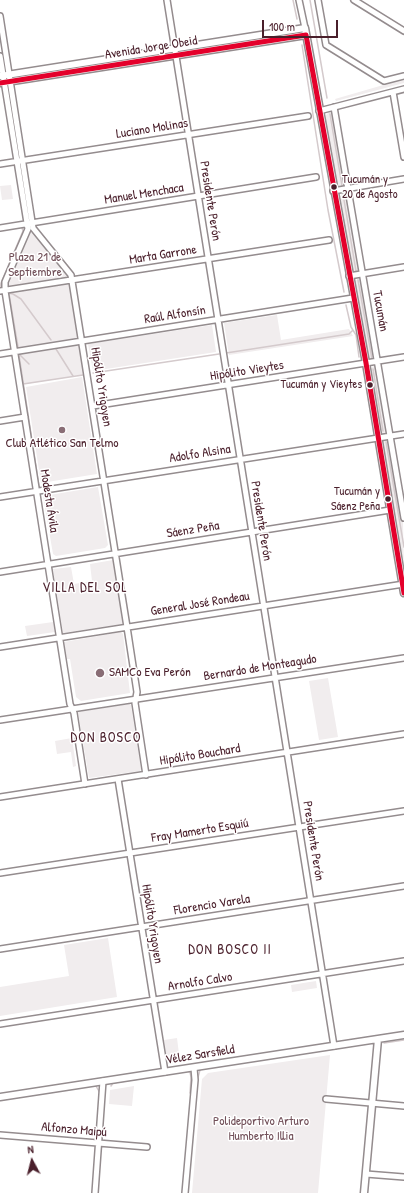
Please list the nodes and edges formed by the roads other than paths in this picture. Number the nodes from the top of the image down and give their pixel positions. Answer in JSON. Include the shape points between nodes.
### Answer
{"nodes":[{"id":1,"x":167,"y":0,"type":"edge"},
{"id":2,"x":300,"y":0,"type":"edge"},
{"id":3,"x":318,"y":0,"type":"edge"},
{"id":4,"x":354,"y":0,"type":"edge"},
{"id":5,"x":0,"y":16,"type":"edge"},
{"id":6,"x":305,"y":31,"type":"junction"},
{"id":7,"x":404,"y":31,"type":"edge"},
{"id":8,"x":176,"y":52,"type":"junction"},
{"id":9,"x":0,"y":56,"type":"edge"},
{"id":10,"x":404,"y":76,"type":"edge"},
{"id":11,"x":4,"y":79,"type":"edge"},
{"id":12,"x":404,"y":89,"type":"edge"},
{"id":13,"x":393,"y":92,"type":"junction"},
{"id":14,"x":334,"y":107,"type":"junction"},
{"id":15,"x":319,"y":111,"type":"junction"},
{"id":16,"x":308,"y":116,"type":"dead end"},
{"id":17,"x":189,"y":135,"type":"junction"},
{"id":18,"x":404,"y":157,"type":"edge"},
{"id":19,"x":20,"y":161,"type":"junction"},
{"id":20,"x":0,"y":164,"type":"edge"},
{"id":21,"x":316,"y":177,"type":"dead end"},
{"id":22,"x":404,"y":179,"type":"edge"},
{"id":23,"x":348,"y":188,"type":"junction"},
{"id":24,"x":334,"y":191,"type":"junction"},
{"id":25,"x":199,"y":196,"type":"junction"},
{"id":26,"x":30,"y":223,"type":"junction"},
{"id":27,"x":0,"y":228,"type":"edge"},
{"id":28,"x":329,"y":240,"type":"dead end"},
{"id":29,"x":208,"y":259,"type":"junction"},
{"id":30,"x":404,"y":267,"type":"edge"},
{"id":31,"x":362,"y":274,"type":"junction"},
{"id":32,"x":349,"y":276,"type":"junction"},
{"id":33,"x":72,"y":280,"type":"junction"},
{"id":34,"x":2,"y":291,"type":"edge"},
{"id":35,"x":353,"y":298,"type":"junction"},
{"id":36,"x":218,"y":320,"type":"junction"},
{"id":37,"x":82,"y":341,"type":"junction"},
{"id":38,"x":14,"y":351,"type":"junction"},
{"id":39,"x":0,"y":354,"type":"edge"},
{"id":40,"x":404,"y":357,"type":"edge"},
{"id":41,"x":377,"y":362,"type":"junction"},
{"id":42,"x":366,"y":363,"type":"junction"},
{"id":43,"x":228,"y":385,"type":"junction"},
{"id":44,"x":93,"y":406,"type":"junction"},
{"id":45,"x":25,"y":417,"type":"junction"},
{"id":46,"x":0,"y":421,"type":"edge"},
{"id":47,"x":404,"y":434,"type":"edge"},
{"id":48,"x":390,"y":436,"type":"junction"},
{"id":49,"x":378,"y":438,"type":"junction"},
{"id":50,"x":240,"y":459,"type":"junction"},
{"id":51,"x":104,"y":480,"type":"junction"},
{"id":52,"x":36,"y":491,"type":"junction"},
{"id":53,"x":0,"y":497,"type":"edge"},
{"id":54,"x":390,"y":510,"type":"junction"},
{"id":55,"x":404,"y":518,"type":"edge"},
{"id":56,"x":252,"y":532,"type":"junction"},
{"id":57,"x":116,"y":553,"type":"junction"},
{"id":58,"x":48,"y":564,"type":"junction"},
{"id":59,"x":0,"y":572,"type":"edge"},
{"id":60,"x":403,"y":584,"type":"edge"},
{"id":61,"x":404,"y":593,"type":"edge"},
{"id":62,"x":264,"y":605,"type":"junction"},
{"id":63,"x":127,"y":627,"type":"junction"},
{"id":64,"x":60,"y":637,"type":"junction"},
{"id":65,"x":0,"y":647,"type":"edge"},
{"id":66,"x":404,"y":658,"type":"edge"},
{"id":67,"x":275,"y":677,"type":"junction"},
{"id":68,"x":136,"y":699,"type":"junction"},
{"id":69,"x":72,"y":709,"type":"junction"},
{"id":70,"x":0,"y":720,"type":"edge"},
{"id":71,"x":404,"y":734,"type":"edge"},
{"id":72,"x":287,"y":753,"type":"junction"},
{"id":73,"x":146,"y":775,"type":"junction"},
{"id":74,"x":118,"y":780,"type":"junction"},
{"id":75,"x":86,"y":784,"type":"junction"},
{"id":76,"x":0,"y":797,"type":"edge"},
{"id":77,"x":404,"y":811,"type":"edge"},
{"id":78,"x":299,"y":826,"type":"junction"},
{"id":79,"x":129,"y":853,"type":"junction"},
{"id":80,"x":0,"y":873,"type":"edge"},
{"id":81,"x":404,"y":886,"type":"edge"},
{"id":82,"x":311,"y":901,"type":"junction"},
{"id":83,"x":141,"y":927,"type":"junction"},
{"id":84,"x":0,"y":949,"type":"edge"},
{"id":85,"x":404,"y":961,"type":"edge"},
{"id":86,"x":323,"y":974,"type":"junction"},
{"id":87,"x":153,"y":1000,"type":"junction"},
{"id":88,"x":0,"y":1024,"type":"edge"},
{"id":89,"x":404,"y":1036,"type":"edge"},
{"id":90,"x":378,"y":1039,"type":"junction"},
{"id":91,"x":334,"y":1046,"type":"junction"},
{"id":92,"x":194,"y":1068,"type":"junction"},
{"id":93,"x":165,"y":1072,"type":"junction"},
{"id":94,"x":103,"y":1082,"type":"junction"},
{"id":95,"x":0,"y":1097,"type":"edge"},
{"id":96,"x":326,"y":1099,"type":"dead end"},
{"id":97,"x":373,"y":1104,"type":"junction"},
{"id":98,"x":404,"y":1106,"type":"edge"},
{"id":99,"x":0,"y":1135,"type":"edge"},
{"id":100,"x":99,"y":1143,"type":"junction"},
{"id":101,"x":147,"y":1147,"type":"dead end"},
{"id":102,"x":366,"y":1174,"type":"junction"},
{"id":103,"x":404,"y":1177,"type":"edge"},
{"id":104,"x":95,"y":1193,"type":"edge"},
{"id":105,"x":185,"y":1193,"type":"edge"},
{"id":106,"x":364,"y":1193,"type":"edge"}],
"edges":[{"from":1,"to":8,"type":"street","name":"Presidente Perón"},
{"from":2,"to":6,"type":"street","name":"Tucumán"},
{"from":3,"to":10,"type":"street","via":[[326,45],[384,81]]},
{"from":4,"to":7,"type":"street"},
{"from":5,"to":11,"type":"street","name":"Hipólito Yrigoyen"},
{"from":6,"to":8,"type":"main road","name":"Avenida Jorge Obeid"},
{"from":6,"to":15,"type":"main road","name":"Tucumán"},
{"from":8,"to":11,"type":"main road","name":"Avenida Jorge Obeid"},
{"from":8,"to":17,"type":"street","name":"Presidente Perón"},
{"from":9,"to":11,"type":"street","name":"Hipólito Yrigoyen"},
{"from":11,"to":19,"type":"street","name":"Hipólito Yrigoyen"},
{"from":12,"to":13,"type":"street"},
{"from":13,"to":14,"type":"street"},
{"from":13,"to":18,"type":"street"},
{"from":14,"to":15,"type":"street"},
{"from":14,"to":23,"type":"street","name":"Tucumán"},
{"from":15,"to":24,"type":"main road","name":"Tucumán"},
{"from":16,"to":17,"type":"street","name":"Luciano Molinas"},
{"from":17,"to":19,"type":"street","name":"Luciano Molinas"},
{"from":17,"to":25,"type":"street","name":"Presidente Perón"},
{"from":19,"to":20,"type":"street","name":"Luciano Molinas"},
{"from":19,"to":26,"type":"street","name":"Hipólito Yrigoyen"},
{"from":21,"to":25,"type":"street","name":"Manuel Menchaca"},
{"from":22,"to":23,"type":"street"},
{"from":23,"to":24,"type":"street"},
{"from":23,"to":31,"type":"street","name":"Tucumán"},
{"from":24,"to":32,"type":"main road","name":"Tucumán"},
{"from":25,"to":26,"type":"street","name":"Manuel Menchaca"},
{"from":25,"to":29,"type":"street","name":"Presidente Perón"},
{"from":26,"to":27,"type":"street","name":"Manuel Menchaca"},
{"from":26,"to":33,"type":"street","name":"Hipólito Yrigoyen","via":[[67,269]]},
{"from":26,"to":34,"type":"street","name":"Modesta Ávila"},
{"from":28,"to":29,"type":"street","name":"Marta Garrone"},
{"from":29,"to":33,"type":"street","name":"Marta Garrone"},
{"from":29,"to":36,"type":"street","name":"Presidente Perón"},
{"from":30,"to":31,"type":"street"},
{"from":31,"to":32,"type":"street"},
{"from":31,"to":41,"type":"street","name":"Tucumán"},
{"from":32,"to":35,"type":"main road","name":"Tucumán"},
{"from":33,"to":34,"type":"street","name":"Marta Garrone"},
{"from":33,"to":37,"type":"street","name":"Hipólito Yrigoyen"},
{"from":34,"to":38,"type":"street","name":"Modesta Ávila"},
{"from":35,"to":36,"type":"street","name":"Raúl Alfonsín"},
{"from":35,"to":42,"type":"main road","name":"Tucumán"},
{"from":36,"to":37,"type":"street","name":"Raúl Alfonsín"},
{"from":36,"to":43,"type":"street","name":"Presidente Perón"},
{"from":37,"to":38,"type":"street","name":"Raúl Alfonsín"},
{"from":37,"to":44,"type":"street","name":"Hipólito Yrigoyen"},
{"from":38,"to":39,"type":"street","name":"Raúl Alfonsín"},
{"from":38,"to":45,"type":"street","name":"Modesta Ávila"},
{"from":40,"to":41,"type":"street","name":"Hipólito Vieytes"},
{"from":41,"to":42,"type":"street","name":"Hipólito Vieytes"},
{"from":41,"to":48,"type":"street","name":"Tucumán"},
{"from":42,"to":43,"type":"street","name":"Hipólito Vieytes"},
{"from":42,"to":49,"type":"main road","name":"Tucumán"},
{"from":43,"to":44,"type":"street","name":"Hipólito Vieytes"},
{"from":43,"to":50,"type":"street","name":"Presidente Perón"},
{"from":44,"to":51,"type":"street","name":"Hipólito Yrigoyen"},
{"from":45,"to":46,"type":"street"},
{"from":45,"to":52,"type":"street","name":"Modesta Ávila"},
{"from":47,"to":48,"type":"street","name":"Adolfo Alsina"},
{"from":48,"to":49,"type":"street","name":"Adolfo Alsina"},
{"from":48,"to":55,"type":"street","name":"Tucumán"},
{"from":49,"to":50,"type":"street","name":"Adolfo Alsina"},
{"from":49,"to":54,"type":"main road","name":"Tucumán"},
{"from":50,"to":51,"type":"street","name":"Adolfo Alsina"},
{"from":50,"to":56,"type":"street","name":"Presidente Perón"},
{"from":51,"to":52,"type":"street","name":"Adolfo Alsina"},
{"from":51,"to":57,"type":"street","name":"Hipólito Yrigoyen"},
{"from":52,"to":53,"type":"street","name":"Adolfo Alsina"},
{"from":52,"to":58,"type":"street","name":"Modesta Ávila"},
{"from":54,"to":56,"type":"street","name":"Sáenz Peña"},
{"from":54,"to":60,"type":"main road","name":"Tucumán"},
{"from":56,"to":57,"type":"street","name":"Sáenz Peña"},
{"from":56,"to":62,"type":"street","name":"Presidente Perón"},
{"from":57,"to":58,"type":"street","name":"Sáenz Peña"},
{"from":57,"to":63,"type":"street","name":"Hipólito Yrigoyen"},
{"from":58,"to":59,"type":"street","name":"Sáenz Peña"},
{"from":58,"to":64,"type":"street","name":"Modesta Ávila"},
{"from":60,"to":61,"type":"main road","name":"Tucumán"},
{"from":60,"to":62,"type":"street","name":"General José Rondeau"},
{"from":62,"to":63,"type":"street","name":"General José Rondeau"},
{"from":62,"to":67,"type":"street","name":"Presidente Perón"},
{"from":63,"to":64,"type":"street","name":"General José Rondeau"},
{"from":63,"to":68,"type":"street","name":"Hipólito Yrigoyen"},
{"from":64,"to":65,"type":"street","name":"General José Rondeau"},
{"from":64,"to":69,"type":"street","name":"Modesta Ávila"},
{"from":66,"to":67,"type":"street","name":"Bernardo de Monteagudo"},
{"from":67,"to":68,"type":"street","name":"Bernardo de Monteagudo"},
{"from":67,"to":72,"type":"street","name":"Presidente Perón"},
{"from":68,"to":69,"type":"street","name":"Bernardo de Monteagudo"},
{"from":68,"to":73,"type":"street","name":"Hipólito Yrigoyen"},
{"from":69,"to":70,"type":"street","name":"Bernardo de Monteagudo"},
{"from":69,"to":75,"type":"street","name":"Modesta Ávila"},
{"from":71,"to":72,"type":"street","name":"Hipólito Bouchard"},
{"from":72,"to":73,"type":"street","name":"Hipólito Bouchard"},
{"from":72,"to":78,"type":"street","name":"Presidente Perón"},
{"from":73,"to":74,"type":"street","name":"Hipólito Bouchard"},
{"from":74,"to":75,"type":"street","name":"Hipólito Bouchard"},
{"from":74,"to":79,"type":"street","name":"Hipólito Yrigoyen"},
{"from":75,"to":76,"type":"street","name":"Hipólito Bouchard"},
{"from":77,"to":78,"type":"street","name":"Fray Mamerto Esquiú"},
{"from":78,"to":79,"type":"street","name":"Fray Mamerto Esquiú"},
{"from":78,"to":82,"type":"street","name":"Presidente Perón"},
{"from":79,"to":80,"type":"street","name":"Fray Mamerto Esquiú"},
{"from":79,"to":83,"type":"street","name":"Hipólito Yrigoyen"},
{"from":81,"to":82,"type":"street","name":"Florencio Varela"},
{"from":82,"to":83,"type":"street","name":"Florencio Varela"},
{"from":82,"to":86,"type":"street","name":"Presidente Perón"},
{"from":83,"to":84,"type":"street","name":"Florencio Varela"},
{"from":83,"to":87,"type":"street","name":"Hipólito Yrigoyen"},
{"from":85,"to":86,"type":"street","name":"Arnolfo Calvo"},
{"from":86,"to":87,"type":"street","name":"Arnolfo Calvo"},
{"from":86,"to":91,"type":"street","name":"Presidente Perón"},
{"from":87,"to":88,"type":"street","name":"Arnolfo Calvo"},
{"from":87,"to":93,"type":"street","name":"Hipólito Yrigoyen"},
{"from":89,"to":90,"type":"main road","name":"Vélez Sarsfield"},
{"from":90,"to":91,"type":"main road","name":"Vélez Sarsfield"},
{"from":90,"to":97,"type":"main road"},
{"from":91,"to":92,"type":"main road","name":"Vélez Sarsfield"},
{"from":92,"to":93,"type":"main road","name":"Vélez Sarsfield"},
{"from":92,"to":105,"type":"street"},
{"from":93,"to":94,"type":"main road","name":"Vélez Sarsfield"},
{"from":94,"to":95,"type":"main road","name":"Vélez Sarsfield"},
{"from":94,"to":100,"type":"street"},
{"from":96,"to":97,"type":"street"},
{"from":97,"to":98,"type":"street"},
{"from":97,"to":102,"type":"main road"},
{"from":99,"to":100,"type":"street","name":"Alfonzo Maipú"},
{"from":100,"to":101,"type":"street","name":"Alfonzo Maipú"},
{"from":100,"to":104,"type":"street"},
{"from":102,"to":103,"type":"street"},
{"from":102,"to":106,"type":"main road"}]}
